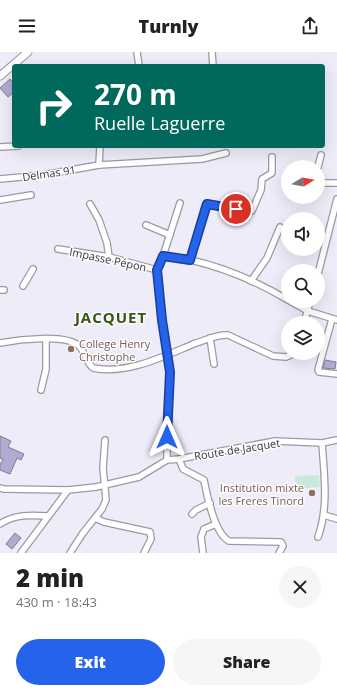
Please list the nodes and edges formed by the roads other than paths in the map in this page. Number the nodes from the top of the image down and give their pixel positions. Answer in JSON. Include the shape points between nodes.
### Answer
{"nodes":[{"id":1,"x":28,"y":52,"type":"edge"},
{"id":2,"x":33,"y":52,"type":"edge"},
{"id":3,"x":137,"y":52,"type":"edge"},
{"id":4,"x":212,"y":52,"type":"edge"},
{"id":5,"x":14,"y":64,"type":"edge"},
{"id":6,"x":20,"y":64,"type":"edge"},
{"id":7,"x":139,"y":64,"type":"edge"},
{"id":8,"x":213,"y":64,"type":"edge"},
{"id":9,"x":12,"y":66,"type":"edge"},
{"id":10,"x":12,"y":71,"type":"edge"},
{"id":11,"x":0,"y":76,"type":"edge"},
{"id":12,"x":0,"y":82,"type":"edge"},
{"id":13,"x":12,"y":147,"type":"edge"},
{"id":14,"x":0,"y":148,"type":"edge"},
{"id":15,"x":100,"y":148,"type":"edge"},
{"id":16,"x":226,"y":153,"type":"dead end"},
{"id":17,"x":321,"y":155,"type":"dead end"},
{"id":18,"x":272,"y":157,"type":"dead end"},
{"id":19,"x":320,"y":160,"type":"edge"},
{"id":20,"x":98,"y":165,"type":"junction"},
{"id":21,"x":0,"y":180,"type":"edge"},
{"id":22,"x":325,"y":183,"type":"edge"},
{"id":23,"x":337,"y":183,"type":"edge"},
{"id":24,"x":31,"y":195,"type":"dead end"},
{"id":25,"x":0,"y":200,"type":"edge"},
{"id":26,"x":337,"y":200,"type":"edge"},
{"id":27,"x":180,"y":203,"type":"dead end"},
{"id":28,"x":90,"y":204,"type":"dead end"},
{"id":29,"x":146,"y":225,"type":"dead end"},
{"id":30,"x":280,"y":227,"type":"dead end"},
{"id":31,"x":330,"y":232,"type":"junction"},
{"id":32,"x":337,"y":234,"type":"edge"},
{"id":33,"x":170,"y":236,"type":"junction"},
{"id":34,"x":58,"y":249,"type":"dead end"},
{"id":35,"x":163,"y":256,"type":"junction"},
{"id":36,"x":109,"y":257,"type":"junction"},
{"id":37,"x":190,"y":260,"type":"junction"},
{"id":38,"x":321,"y":264,"type":"edge"},
{"id":39,"x":33,"y":269,"type":"dead end"},
{"id":40,"x":157,"y":270,"type":"junction"},
{"id":41,"x":251,"y":281,"type":"junction"},
{"id":42,"x":23,"y":286,"type":"dead end"},
{"id":43,"x":281,"y":296,"type":"edge"},
{"id":44,"x":303,"y":308,"type":"edge"},
{"id":45,"x":309,"y":308,"type":"edge"},
{"id":46,"x":308,"y":311,"type":"junction"},
{"id":47,"x":306,"y":316,"type":"edge"},
{"id":48,"x":334,"y":320,"type":"edge"},
{"id":49,"x":210,"y":338,"type":"junction"},
{"id":50,"x":46,"y":339,"type":"junction"},
{"id":51,"x":0,"y":343,"type":"edge"},
{"id":52,"x":168,"y":354,"type":"junction"},
{"id":53,"x":281,"y":358,"type":"edge"},
{"id":54,"x":214,"y":364,"type":"dead end"},
{"id":55,"x":337,"y":374,"type":"edge"},
{"id":56,"x":42,"y":390,"type":"dead end"},
{"id":57,"x":105,"y":440,"type":"dead end"},
{"id":58,"x":337,"y":440,"type":"edge"},
{"id":59,"x":322,"y":442,"type":"junction"},
{"id":60,"x":179,"y":459,"type":"junction"},
{"id":61,"x":167,"y":460,"type":"junction"},
{"id":62,"x":105,"y":485,"type":"junction"},
{"id":63,"x":0,"y":488,"type":"edge"},
{"id":64,"x":68,"y":490,"type":"junction"},
{"id":65,"x":210,"y":503,"type":"junction"},
{"id":66,"x":192,"y":514,"type":"dead end"},
{"id":67,"x":324,"y":515,"type":"junction"},
{"id":68,"x":48,"y":516,"type":"junction"},
{"id":69,"x":95,"y":518,"type":"junction"},
{"id":70,"x":337,"y":519,"type":"edge"},
{"id":71,"x":0,"y":524,"type":"edge"},
{"id":72,"x":216,"y":524,"type":"junction"},
{"id":73,"x":318,"y":537,"type":"dead end"},
{"id":74,"x":21,"y":553,"type":"edge"},
{"id":75,"x":70,"y":553,"type":"edge"},
{"id":76,"x":144,"y":553,"type":"edge"},
{"id":77,"x":203,"y":553,"type":"edge"},
{"id":78,"x":279,"y":553,"type":"edge"}],
"edges":[{"from":1,"to":5,"type":"main road"},
{"from":2,"to":6,"type":"main road"},
{"from":3,"to":7,"type":"street"},
{"from":4,"to":8,"type":"street"},
{"from":9,"to":11,"type":"main road"},
{"from":10,"to":12,"type":"main road"},
{"from":13,"to":14,"type":"street"},
{"from":15,"to":20,"type":"street"},
{"from":16,"to":20,"type":"street","name":"Delmas 91","via":[[209,158]]},
{"from":17,"to":19,"type":"street"},
{"from":18,"to":37,"type":"street","via":[[272,173],[262,179],[261,190],[251,212],[207,204]]},
{"from":20,"to":21,"type":"street","name":"Delmas 91"},
{"from":22,"to":23,"type":"street"},
{"from":24,"to":25,"type":"street"},
{"from":26,"to":31,"type":"street"},
{"from":27,"to":33,"type":"street"},
{"from":28,"to":36,"type":"street","via":[[99,220]]},
{"from":29,"to":33,"type":"street"},
{"from":30,"to":41,"type":"street","via":[[267,258]]},
{"from":31,"to":32,"type":"street"},
{"from":31,"to":38,"type":"street"},
{"from":33,"to":35,"type":"street"},
{"from":34,"to":36,"type":"street","name":"Impasse Pépon"},
{"from":35,"to":37,"type":"street"},
{"from":35,"to":40,"type":"street"},
{"from":36,"to":40,"type":"street","name":"Impasse Pépon"},
{"from":37,"to":41,"type":"street"},
{"from":39,"to":42,"type":"street"},
{"from":40,"to":52,"type":"street"},
{"from":41,"to":43,"type":"street"},
{"from":44,"to":46,"type":"street"},
{"from":45,"to":46,"type":"street"},
{"from":46,"to":47,"type":"street"},
{"from":46,"to":48,"type":"street"},
{"from":48,"to":55,"type":"street","via":[[318,370]]},
{"from":49,"to":52,"type":"street"},
{"from":49,"to":53,"type":"street","via":[[228,335]]},
{"from":49,"to":54,"type":"street"},
{"from":50,"to":51,"type":"street"},
{"from":50,"to":52,"type":"street","via":[[73,342],[80,347],[93,368],[138,366]]},
{"from":50,"to":56,"type":"street","via":[[46,369]]},
{"from":52,"to":61,"type":"street","via":[[170,372]]},
{"from":57,"to":62,"type":"street"},
{"from":58,"to":59,"type":"street","name":"Route de Jacquet"},
{"from":59,"to":60,"type":"street","name":"Route de Jacquet","via":[[275,441]]},
{"from":59,"to":67,"type":"street"},
{"from":60,"to":61,"type":"street","name":"Route de Jacquet"},
{"from":60,"to":65,"type":"street","via":[[183,469],[204,480]]},
{"from":61,"to":62,"type":"street","name":"Route de Jacquet","via":[[139,476]]},
{"from":62,"to":64,"type":"street","name":"Route de Jacquet"},
{"from":62,"to":69,"type":"street","via":[[106,500]]},
{"from":63,"to":64,"type":"street","name":"Route de Jacquet"},
{"from":64,"to":68,"type":"street"},
{"from":65,"to":66,"type":"street"},
{"from":65,"to":72,"type":"street"},
{"from":67,"to":70,"type":"street"},
{"from":67,"to":73,"type":"street"},
{"from":68,"to":71,"type":"street","via":[[19,516]]},
{"from":68,"to":74,"type":"street"},
{"from":69,"to":75,"type":"street"},
{"from":69,"to":76,"type":"street","via":[[150,532],[151,539]]},
{"from":72,"to":77,"type":"street","via":[[202,532]]},
{"from":72,"to":78,"type":"street","via":[[224,538],[229,541],[281,542],[283,546]]}]}
